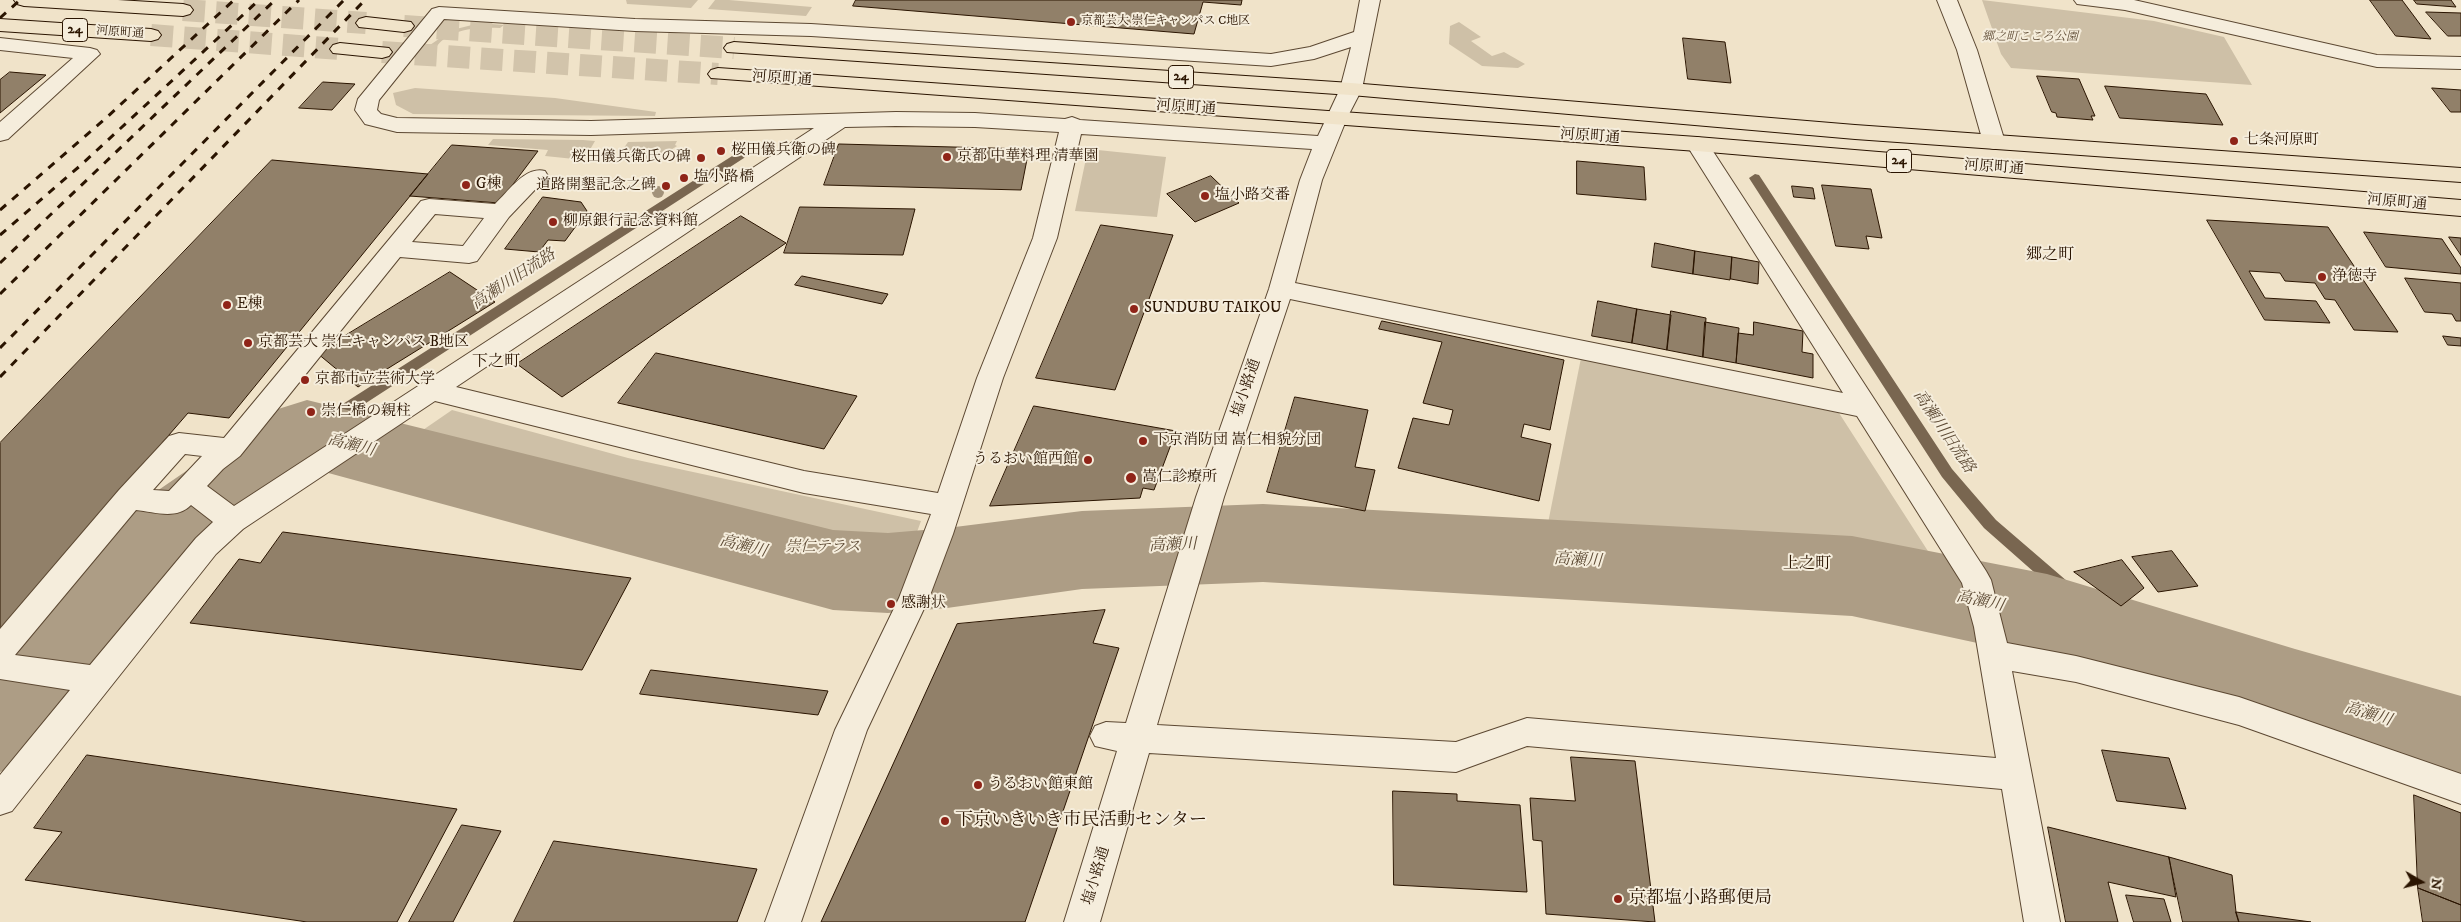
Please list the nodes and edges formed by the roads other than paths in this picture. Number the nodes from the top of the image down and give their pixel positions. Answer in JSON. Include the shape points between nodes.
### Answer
{"nodes":[{"id":1,"x":24,"y":0,"type":"edge"},
{"id":2,"x":1370,"y":0,"type":"edge"},
{"id":3,"x":1947,"y":0,"type":"edge"},
{"id":4,"x":2084,"y":0,"type":"edge"},
{"id":5,"x":2124,"y":2,"type":"edge"},
{"id":6,"x":469,"y":7,"type":"edge"},
{"id":7,"x":183,"y":10,"type":"tunnel mouth"},
{"id":8,"x":366,"y":23,"type":"tunnel mouth"},
{"id":9,"x":0,"y":25,"type":"edge"},
{"id":10,"x":404,"y":26,"type":"tunnel mouth"},
{"id":11,"x":1364,"y":34,"type":"junction"},
{"id":12,"x":151,"y":35,"type":"tunnel mouth"},
{"id":13,"x":0,"y":44,"type":"edge"},
{"id":14,"x":734,"y":48,"type":"tunnel mouth"},
{"id":15,"x":340,"y":49,"type":"tunnel mouth"},
{"id":16,"x":382,"y":52,"type":"tunnel mouth"},
{"id":17,"x":2461,"y":63,"type":"edge"},
{"id":18,"x":718,"y":74,"type":"tunnel mouth"},
{"id":19,"x":1351,"y":90,"type":"junction"},
{"id":20,"x":1336,"y":118,"type":"junction"},
{"id":21,"x":838,"y":122,"type":"junction"},
{"id":22,"x":1072,"y":124,"type":"junction"},
{"id":23,"x":0,"y":134,"type":"edge"},
{"id":24,"x":1994,"y":142,"type":"junction"},
{"id":25,"x":1326,"y":143,"type":"junction"},
{"id":26,"x":1697,"y":144,"type":"junction"},
{"id":27,"x":2461,"y":175,"type":"edge"},
{"id":28,"x":537,"y":176,"type":"dead end"},
{"id":29,"x":2461,"y":208,"type":"edge"},
{"id":30,"x":501,"y":212,"type":"junction"},
{"id":31,"x":395,"y":249,"type":"junction"},
{"id":32,"x":1281,"y":289,"type":"junction"},
{"id":33,"x":432,"y":391,"type":"junction"},
{"id":34,"x":1867,"y":408,"type":"junction"},
{"id":35,"x":230,"y":449,"type":"junction"},
{"id":36,"x":192,"y":494,"type":"junction"},
{"id":37,"x":129,"y":498,"type":"junction"},
{"id":38,"x":948,"y":506,"type":"junction"},
{"id":39,"x":227,"y":517,"type":"junction"},
{"id":40,"x":1991,"y":640,"type":"junction"},
{"id":41,"x":7,"y":662,"type":"edge"},
{"id":42,"x":88,"y":679,"type":"junction"},
{"id":43,"x":1106,"y":736,"type":"dead end"},
{"id":44,"x":1138,"y":738,"type":"junction"},
{"id":45,"x":2016,"y":775,"type":"junction"},
{"id":46,"x":2461,"y":789,"type":"edge"},
{"id":47,"x":0,"y":800,"type":"edge"},
{"id":48,"x":783,"y":922,"type":"edge"},
{"id":49,"x":1082,"y":922,"type":"edge"},
{"id":50,"x":2042,"y":922,"type":"edge"}],
"edges":[{"from":1,"to":7,"type":"highway","name":"河原町通","number":"24"},
{"from":2,"to":11,"type":"street","name":"塩小路通"},
{"from":3,"to":24,"type":"street","via":[[1967,50]]},
{"from":4,"to":5,"type":"street"},
{"from":5,"to":17,"type":"street","via":[[2377,61]]},
{"from":6,"to":11,"type":"street","via":[[635,25],[811,30],[1271,60],[1314,54]]},
{"from":6,"to":21,"type":"street","via":[[439,13],[369,99],[366,110],[372,119],[397,125],[591,128]]},
{"from":8,"to":10,"type":"highway"},
{"from":9,"to":12,"type":"highway","name":"河原町通","number":"24"},
{"from":11,"to":19,"type":"street","name":"塩小路通"},
{"from":13,"to":23,"type":"street","via":[[90,54]]},
{"from":14,"to":19,"type":"highway","name":"河原町通","number":"24"},
{"from":15,"to":16,"type":"highway"},
{"from":18,"to":20,"type":"highway","name":"河原町通","number":"24"},
{"from":19,"to":20,"type":"street","name":"塩小路通"},
{"from":19,"to":24,"type":"highway","name":"河原町通","number":"24"},
{"from":20,"to":25,"type":"street","name":"塩小路通"},
{"from":20,"to":26,"type":"highway","name":"河原町通","number":"24"},
{"from":21,"to":22,"type":"street","via":[[975,120]]},
{"from":21,"to":33,"type":"street"},
{"from":22,"to":25,"type":"street"},
{"from":22,"to":38,"type":"street","via":[[1045,238],[990,378]]},
{"from":24,"to":27,"type":"highway","name":"河原町通","number":"24"},
{"from":25,"to":32,"type":"street","name":"塩小路通","via":[[1311,180]]},
{"from":26,"to":29,"type":"highway","name":"河原町通","number":"24"},
{"from":26,"to":34,"type":"street"},
{"from":28,"to":30,"type":"street"},
{"from":30,"to":31,"type":"street","via":[[429,206]]},
{"from":30,"to":31,"type":"street","via":[[469,255]]},
{"from":31,"to":35,"type":"street"},
{"from":32,"to":34,"type":"street"},
{"from":32,"to":44,"type":"street","name":"塩小路通","via":[[1210,497]]},
{"from":33,"to":38,"type":"street","via":[[804,482]]},
{"from":33,"to":39,"type":"street","via":[[306,472]]},
{"from":34,"to":40,"type":"street","via":[[1976,580]]},
{"from":35,"to":36,"type":"street","via":[[213,462]]},
{"from":35,"to":37,"type":"street","via":[[179,443]]},
{"from":36,"to":37,"type":"street","via":[[174,503]]},
{"from":36,"to":39,"type":"street"},
{"from":37,"to":41,"type":"street"},
{"from":38,"to":48,"type":"street","via":[[914,598],[851,730]]},
{"from":39,"to":42,"type":"street","via":[[206,546]]},
{"from":40,"to":45,"type":"street"},
{"from":40,"to":46,"type":"street","via":[[2076,670],[2239,711]]},
{"from":41,"to":42,"type":"street"},
{"from":42,"to":47,"type":"street"},
{"from":43,"to":44,"type":"street"},
{"from":44,"to":45,"type":"street","via":[[1456,757],[1527,732]]},
{"from":44,"to":49,"type":"street","name":"塩小路通"},
{"from":45,"to":50,"type":"street"}]}
